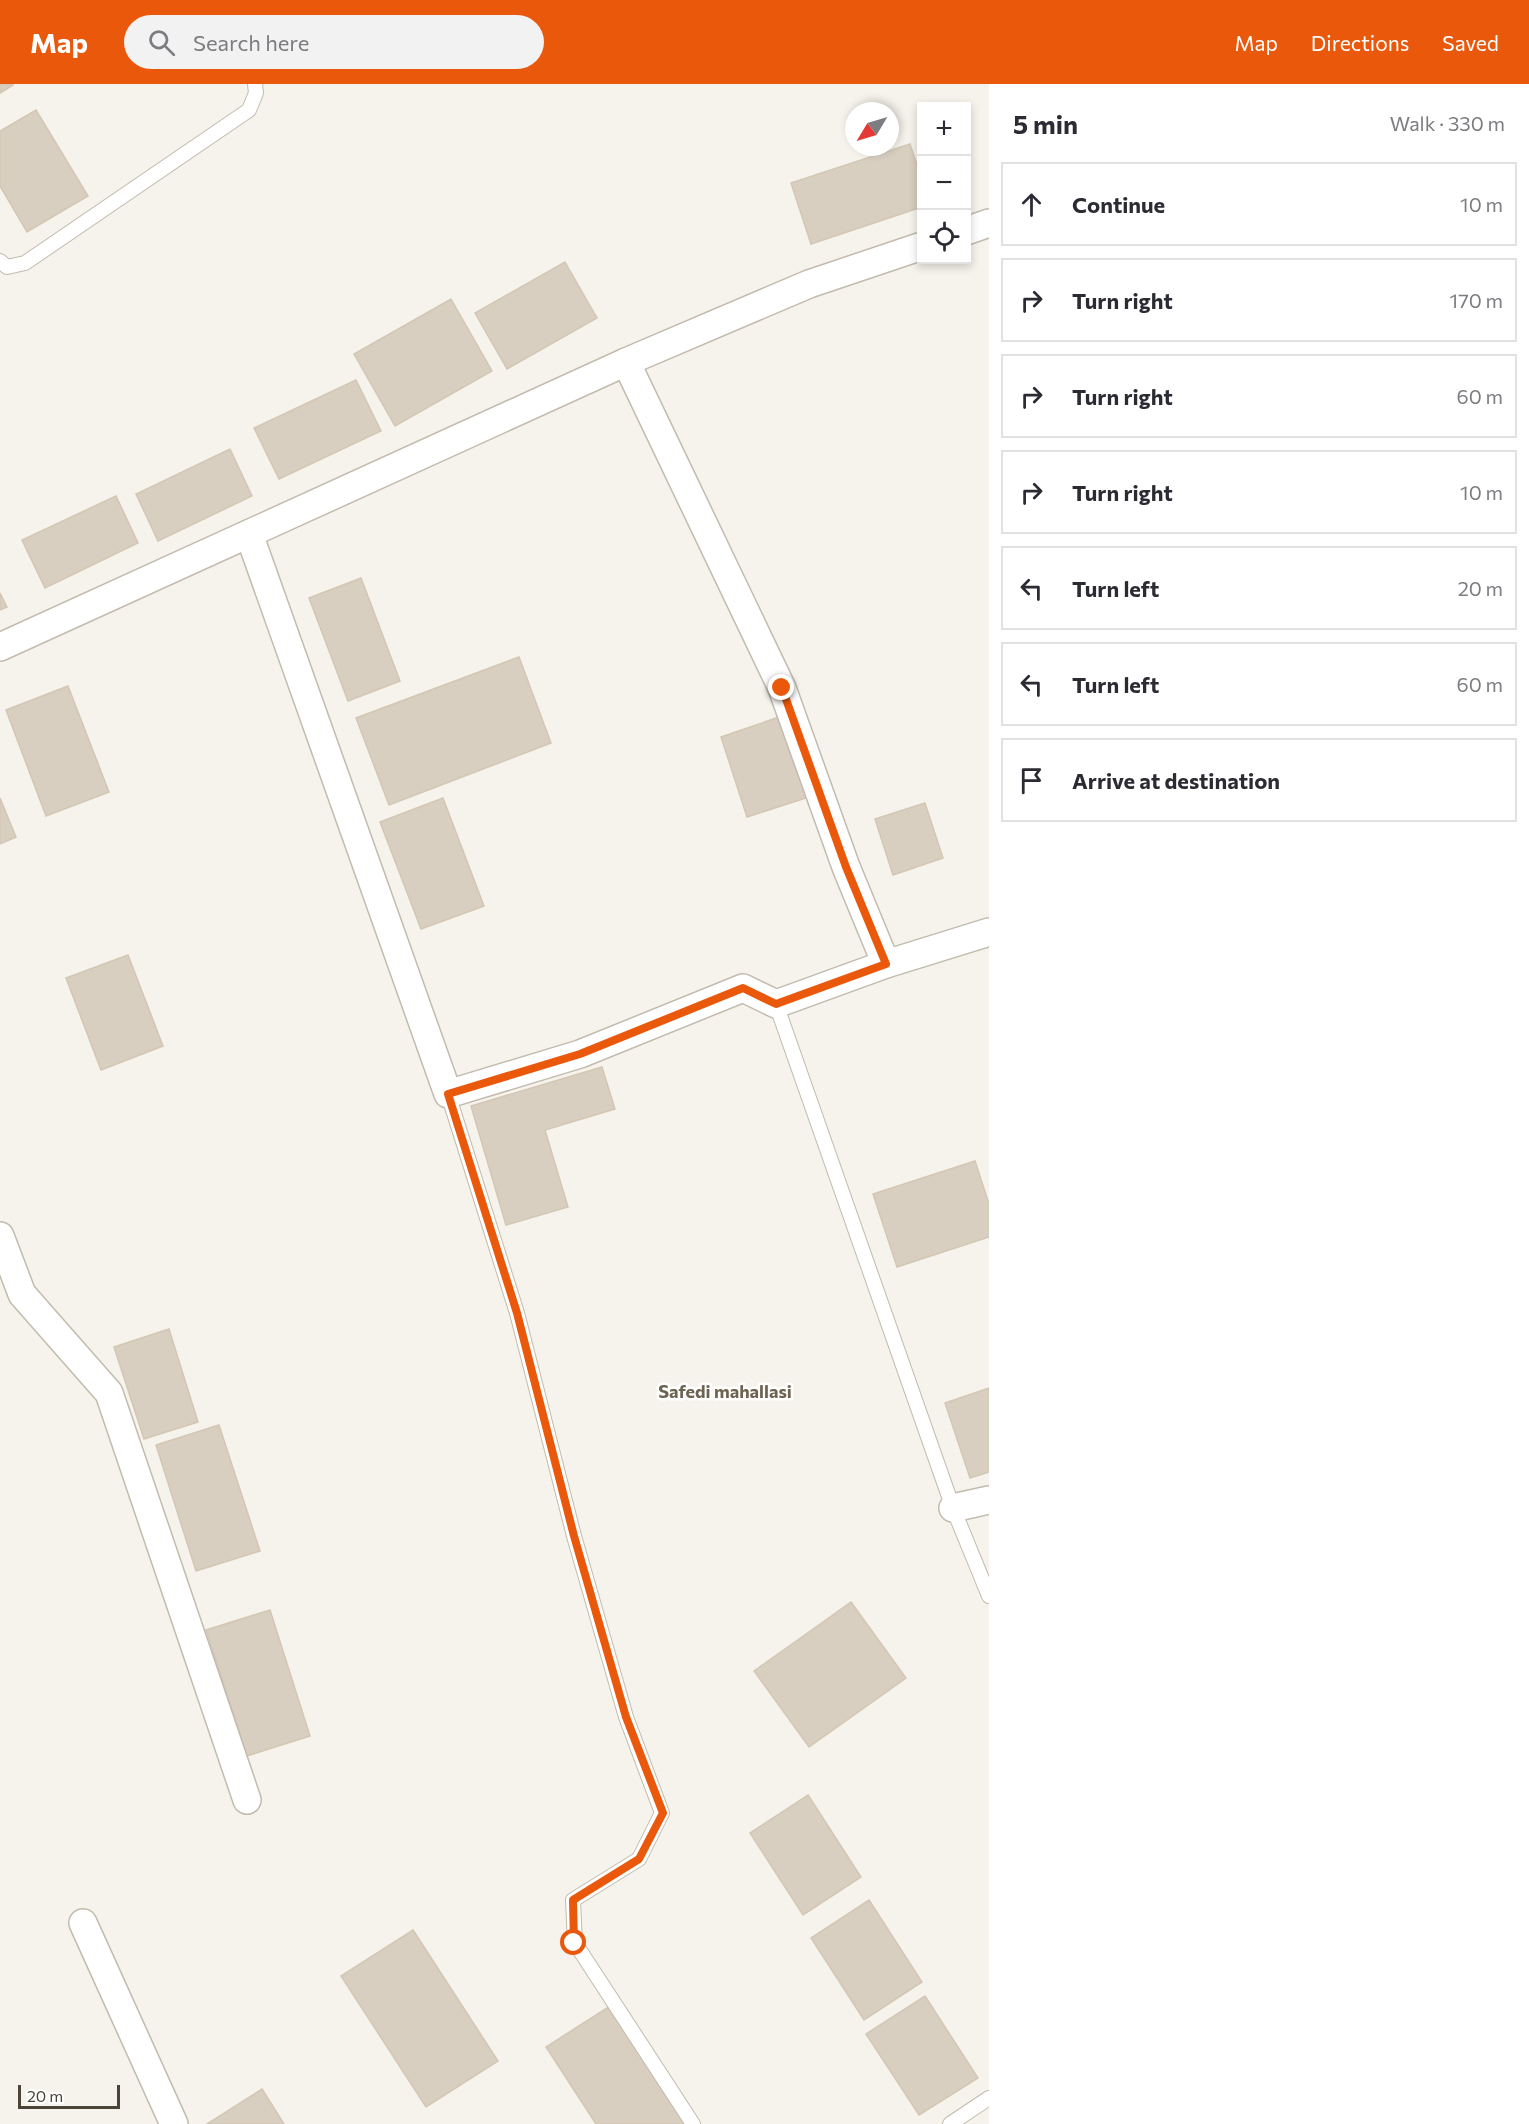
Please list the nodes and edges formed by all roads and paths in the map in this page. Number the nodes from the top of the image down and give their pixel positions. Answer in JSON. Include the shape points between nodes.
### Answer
{"nodes":[{"id":1,"x":255,"y":84,"type":"edge"},
{"id":2,"x":989,"y":223,"type":"edge"},
{"id":3,"x":971,"y":229,"type":"edge"},
{"id":4,"x":917,"y":247,"type":"edge"},
{"id":5,"x":0,"y":261,"type":"edge"},
{"id":6,"x":626,"y":362,"type":"junction"},
{"id":7,"x":249,"y":534,"type":"junction"},
{"id":8,"x":0,"y":647,"type":"edge"},
{"id":9,"x":989,"y":932,"type":"edge"},
{"id":10,"x":886,"y":964,"type":"junction"},
{"id":11,"x":776,"y":1004,"type":"junction"},
{"id":12,"x":448,"y":1094,"type":"junction"},
{"id":13,"x":3,"y":1253,"type":"edge"},
{"id":14,"x":989,"y":1500,"type":"edge"},
{"id":15,"x":954,"y":1508,"type":"junction"},
{"id":16,"x":989,"y":1596,"type":"edge"},
{"id":17,"x":247,"y":1800,"type":"dead end"},
{"id":18,"x":83,"y":1923,"type":"dead end"},
{"id":19,"x":989,"y":2098,"type":"edge"},
{"id":20,"x":956,"y":2122,"type":"edge"},
{"id":21,"x":174,"y":2124,"type":"edge"},
{"id":22,"x":693,"y":2124,"type":"edge"}],
"edges":[{"from":1,"to":5,"type":"lane","via":[[249,110],[25,263],[7,267]]},
{"from":2,"to":3,"type":"street"},
{"from":4,"to":6,"type":"street","via":[[809,284]]},
{"from":6,"to":7,"type":"street"},
{"from":6,"to":10,"type":"street","via":[[782,688],[846,867]]},
{"from":7,"to":8,"type":"street"},
{"from":7,"to":12,"type":"street"},
{"from":9,"to":10,"type":"street"},
{"from":10,"to":11,"type":"street"},
{"from":11,"to":12,"type":"street","via":[[743,988],[580,1054]]},
{"from":11,"to":15,"type":"lane"},
{"from":12,"to":22,"type":"lane","via":[[517,1313],[574,1536],[626,1717],[663,1813],[639,1859],[573,1900],[574,1943]]},
{"from":13,"to":17,"type":"street","via":[[22,1293],[109,1393]]},
{"from":14,"to":15,"type":"street"},
{"from":15,"to":16,"type":"lane"},
{"from":18,"to":21,"type":"street"},
{"from":19,"to":20,"type":"lane"}]}
